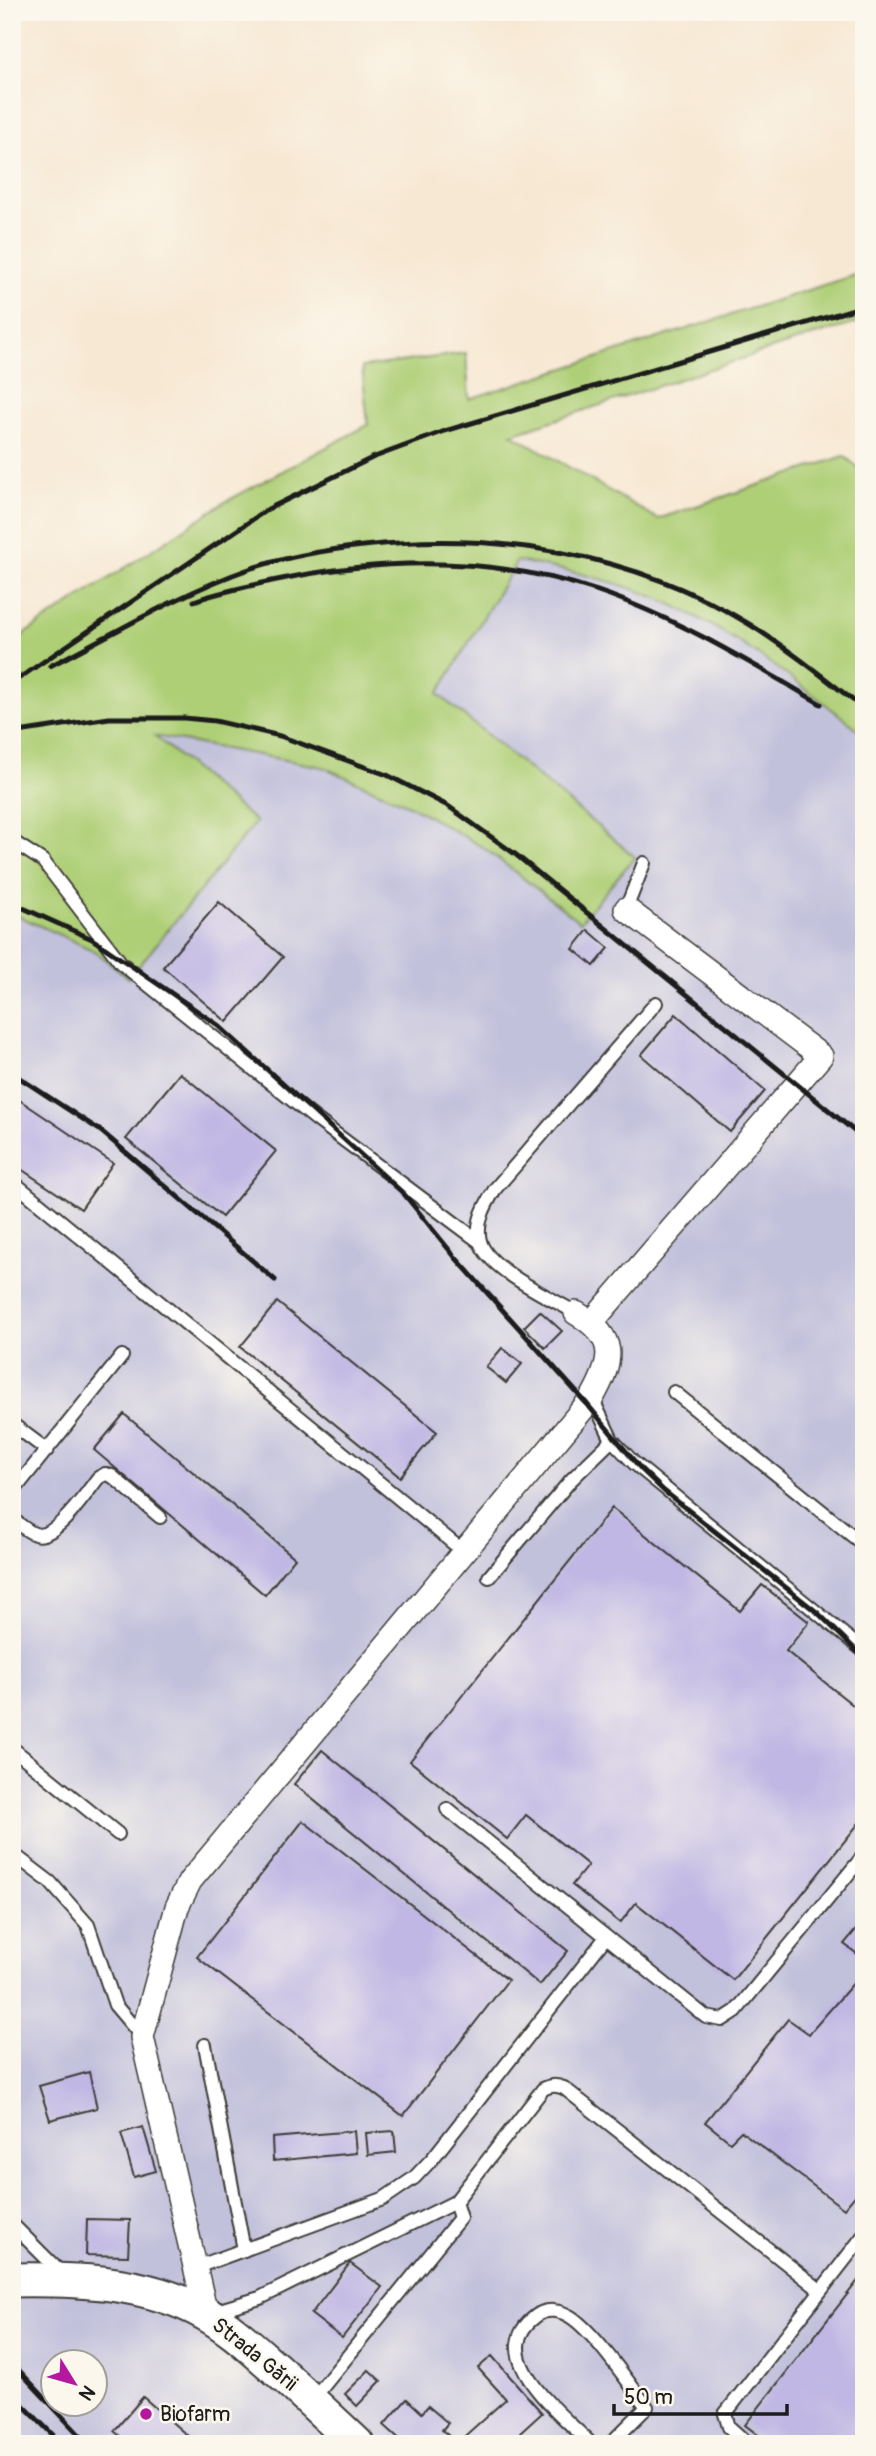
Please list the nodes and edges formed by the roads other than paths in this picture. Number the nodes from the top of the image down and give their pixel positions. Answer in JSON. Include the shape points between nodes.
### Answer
{"nodes":[{"id":1,"x":12,"y":841,"type":"edge"},
{"id":2,"x":643,"y":863,"type":"dead end"},
{"id":3,"x":626,"y":909,"type":"joint"},
{"id":4,"x":656,"y":1003,"type":"dead end"},
{"id":5,"x":12,"y":1181,"type":"edge"},
{"id":6,"x":480,"y":1242,"type":"junction"},
{"id":7,"x":584,"y":1317,"type":"junction"},
{"id":8,"x":122,"y":1356,"type":"dead end"},
{"id":9,"x":674,"y":1392,"type":"dead end"},
{"id":10,"x":592,"y":1398,"type":"junction"},
{"id":11,"x":12,"y":1424,"type":"edge"},
{"id":12,"x":612,"y":1440,"type":"junction"},
{"id":13,"x":47,"y":1450,"type":"junction"},
{"id":14,"x":12,"y":1493,"type":"edge"},
{"id":15,"x":160,"y":1517,"type":"dead end"},
{"id":16,"x":12,"y":1519,"type":"edge"},
{"id":17,"x":864,"y":1545,"type":"edge"},
{"id":18,"x":464,"y":1552,"type":"junction"},
{"id":19,"x":489,"y":1577,"type":"dead end"},
{"id":20,"x":864,"y":1651,"type":"edge"},
{"id":21,"x":12,"y":1748,"type":"edge"},
{"id":22,"x":447,"y":1809,"type":"dead end"},
{"id":23,"x":118,"y":1834,"type":"dead end"},
{"id":24,"x":12,"y":1853,"type":"edge"},
{"id":25,"x":864,"y":1855,"type":"edge"},
{"id":26,"x":606,"y":1937,"type":"junction"},
{"id":27,"x":142,"y":2037,"type":"junction"},
{"id":28,"x":205,"y":2045,"type":"dead end"},
{"id":29,"x":455,"y":2202,"type":"junction"},
{"id":30,"x":12,"y":2224,"type":"edge"},
{"id":31,"x":864,"y":2235,"type":"edge"},
{"id":32,"x":244,"y":2250,"type":"junction"},
{"id":33,"x":194,"y":2268,"type":"junction"},
{"id":34,"x":66,"y":2279,"type":"junction"},
{"id":35,"x":12,"y":2280,"type":"edge"},
{"id":36,"x":820,"y":2290,"type":"junction"},
{"id":37,"x":206,"y":2314,"type":"junction"},
{"id":38,"x":312,"y":2401,"type":"junction"},
{"id":39,"x":356,"y":2444,"type":"edge"},
{"id":40,"x":591,"y":2444,"type":"edge"},
{"id":41,"x":610,"y":2444,"type":"edge"},
{"id":42,"x":748,"y":2444,"type":"edge"}],
"edges":[{"from":1,"to":6,"type":"lane","via":[[43,861],[121,962],[317,1120]]},
{"from":2,"to":3,"type":"lane"},
{"from":3,"to":7,"type":"street","via":[[821,1056]]},
{"from":4,"to":6,"type":"lane","via":[[495,1189],[478,1228]]},
{"from":5,"to":18,"type":"lane"},
{"from":6,"to":7,"type":"lane","via":[[492,1260],[510,1273]]},
{"from":7,"to":10,"type":"street","via":[[604,1337],[609,1359]]},
{"from":8,"to":13,"type":"lane"},
{"from":9,"to":17,"type":"lane"},
{"from":10,"to":12,"type":"lane"},
{"from":10,"to":18,"type":"street"},
{"from":11,"to":13,"type":"lane"},
{"from":12,"to":19,"type":"lane","via":[[570,1480]]},
{"from":12,"to":20,"type":"lane","via":[[634,1463]]},
{"from":13,"to":14,"type":"lane"},
{"from":15,"to":16,"type":"lane","via":[[105,1474],[46,1535],[36,1535]]},
{"from":18,"to":27,"type":"street","via":[[190,1881],[177,1907]]},
{"from":21,"to":23,"type":"lane"},
{"from":22,"to":26,"type":"lane"},
{"from":24,"to":27,"type":"lane","via":[[50,1882],[88,1925],[115,2005]]},
{"from":25,"to":26,"type":"lane","via":[[736,2011],[722,2020],[706,2017]]},
{"from":26,"to":32,"type":"lane","via":[[414,2178],[362,2208]]},
{"from":27,"to":33,"type":"street"},
{"from":28,"to":32,"type":"lane"},
{"from":29,"to":36,"type":"lane","via":[[543,2090],[558,2086]]},
{"from":29,"to":37,"type":"lane","via":[[260,2298]]},
{"from":29,"to":38,"type":"lane","via":[[460,2218]]},
{"from":30,"to":34,"type":"lane"},
{"from":31,"to":36,"type":"lane"},
{"from":32,"to":33,"type":"lane"},
{"from":33,"to":37,"type":"street"},
{"from":34,"to":35,"type":"main road","name":"Strada Gării"},
{"from":34,"to":37,"type":"main road","name":"Strada Gării","via":[[144,2291]]},
{"from":36,"to":42,"type":"lane","via":[[725,2414],[729,2427]]},
{"from":37,"to":38,"type":"main road","name":"Strada Gării"},
{"from":38,"to":39,"type":"main road","name":"Strada Gării"},
{"from":40,"to":41,"type":"lane","via":[[531,2384],[520,2361],[519,2338],[535,2316],[546,2311],[562,2312],[580,2325],[647,2407]]}]}
